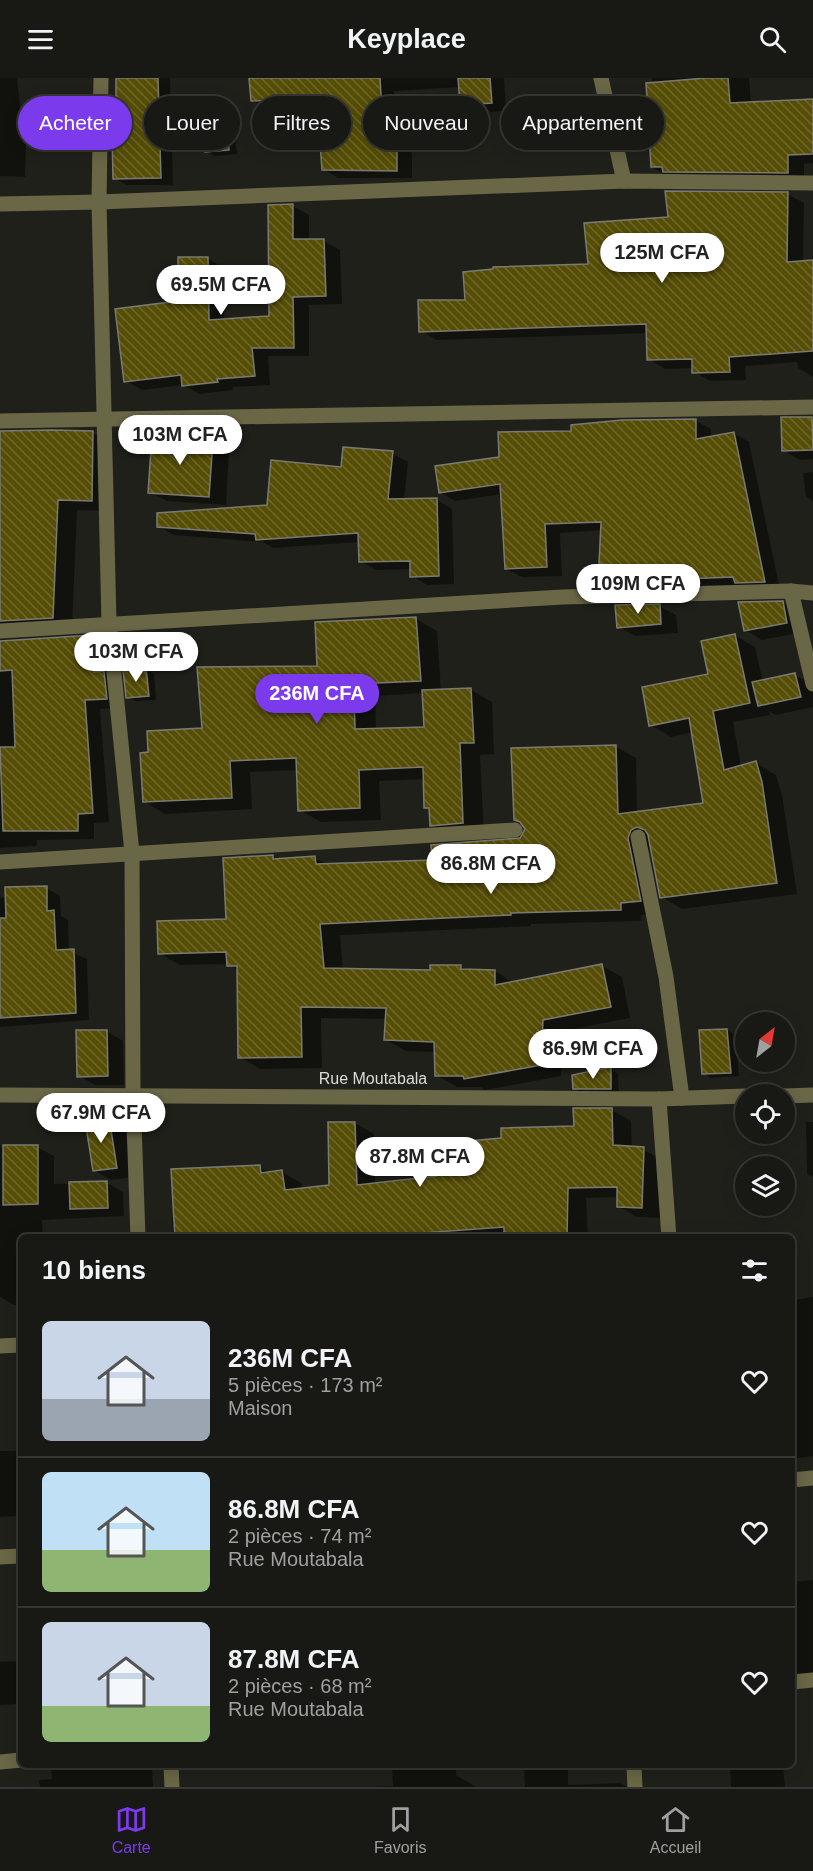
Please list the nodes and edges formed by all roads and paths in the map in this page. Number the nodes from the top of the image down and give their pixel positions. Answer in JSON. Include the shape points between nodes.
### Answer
{"nodes":[{"id":1,"x":101,"y":78,"type":"edge"},
{"id":2,"x":601,"y":78,"type":"edge"},
{"id":3,"x":624,"y":181,"type":"junction"},
{"id":4,"x":813,"y":183,"type":"edge"},
{"id":5,"x":99,"y":202,"type":"junction"},
{"id":6,"x":0,"y":204,"type":"edge"},
{"id":7,"x":813,"y":407,"type":"edge"},
{"id":8,"x":103,"y":419,"type":"junction"},
{"id":9,"x":0,"y":421,"type":"edge"},
{"id":10,"x":791,"y":591,"type":"junction"},
{"id":11,"x":813,"y":593,"type":"edge"},
{"id":12,"x":109,"y":623,"type":"junction"},
{"id":13,"x":0,"y":631,"type":"edge"},
{"id":14,"x":813,"y":684,"type":"edge"},
{"id":15,"x":514,"y":830,"type":"dead end"},
{"id":16,"x":638,"y":837,"type":"dead end"},
{"id":17,"x":132,"y":854,"type":"junction"},
{"id":18,"x":0,"y":862,"type":"edge"},
{"id":19,"x":133,"y":1094,"type":"junction"},
{"id":20,"x":0,"y":1095,"type":"edge"},
{"id":21,"x":813,"y":1095,"type":"edge"},
{"id":22,"x":735,"y":1096,"type":"edge"},
{"id":23,"x":795,"y":1096,"type":"edge"},
{"id":24,"x":682,"y":1098,"type":"junction"},
{"id":25,"x":659,"y":1099,"type":"junction"},
{"id":26,"x":138,"y":1234,"type":"edge"},
{"id":27,"x":669,"y":1234,"type":"edge"},
{"id":28,"x":18,"y":1345,"type":"edge"},
{"id":29,"x":0,"y":1346,"type":"edge"},
{"id":30,"x":813,"y":1478,"type":"edge"},
{"id":31,"x":795,"y":1480,"type":"edge"},
{"id":32,"x":18,"y":1556,"type":"edge"},
{"id":33,"x":0,"y":1557,"type":"edge"},
{"id":34,"x":813,"y":1680,"type":"edge"},
{"id":35,"x":795,"y":1682,"type":"edge"},
{"id":36,"x":18,"y":1760,"type":"edge"},
{"id":37,"x":0,"y":1762,"type":"edge"},
{"id":38,"x":171,"y":1768,"type":"edge"},
{"id":39,"x":634,"y":1768,"type":"edge"},
{"id":40,"x":172,"y":1787,"type":"edge"},
{"id":41,"x":635,"y":1787,"type":"edge"}],
"edges":[{"from":1,"to":5,"type":"street"},
{"from":2,"to":3,"type":"street"},
{"from":3,"to":4,"type":"street"},
{"from":3,"to":5,"type":"street"},
{"from":5,"to":6,"type":"street"},
{"from":5,"to":8,"type":"street"},
{"from":7,"to":8,"type":"street"},
{"from":8,"to":9,"type":"street"},
{"from":8,"to":12,"type":"street"},
{"from":10,"to":11,"type":"street"},
{"from":10,"to":12,"type":"street","via":[[563,597]]},
{"from":10,"to":14,"type":"street"},
{"from":12,"to":13,"type":"street"},
{"from":12,"to":17,"type":"street"},
{"from":15,"to":17,"type":"street"},
{"from":16,"to":24,"type":"street","via":[[666,977]]},
{"from":17,"to":18,"type":"street"},
{"from":17,"to":19,"type":"street"},
{"from":19,"to":20,"type":"street","name":"Rue Moutabala"},
{"from":19,"to":25,"type":"street","name":"Rue Moutabala"},
{"from":19,"to":26,"type":"street"},
{"from":21,"to":23,"type":"street"},
{"from":22,"to":24,"type":"street","name":"Rue Moutabala"},
{"from":24,"to":25,"type":"street","name":"Rue Moutabala"},
{"from":25,"to":27,"type":"street"},
{"from":28,"to":29,"type":"street"},
{"from":30,"to":31,"type":"street"},
{"from":32,"to":33,"type":"street"},
{"from":34,"to":35,"type":"street"},
{"from":36,"to":37,"type":"street"},
{"from":38,"to":40,"type":"street"},
{"from":39,"to":41,"type":"street"}]}
